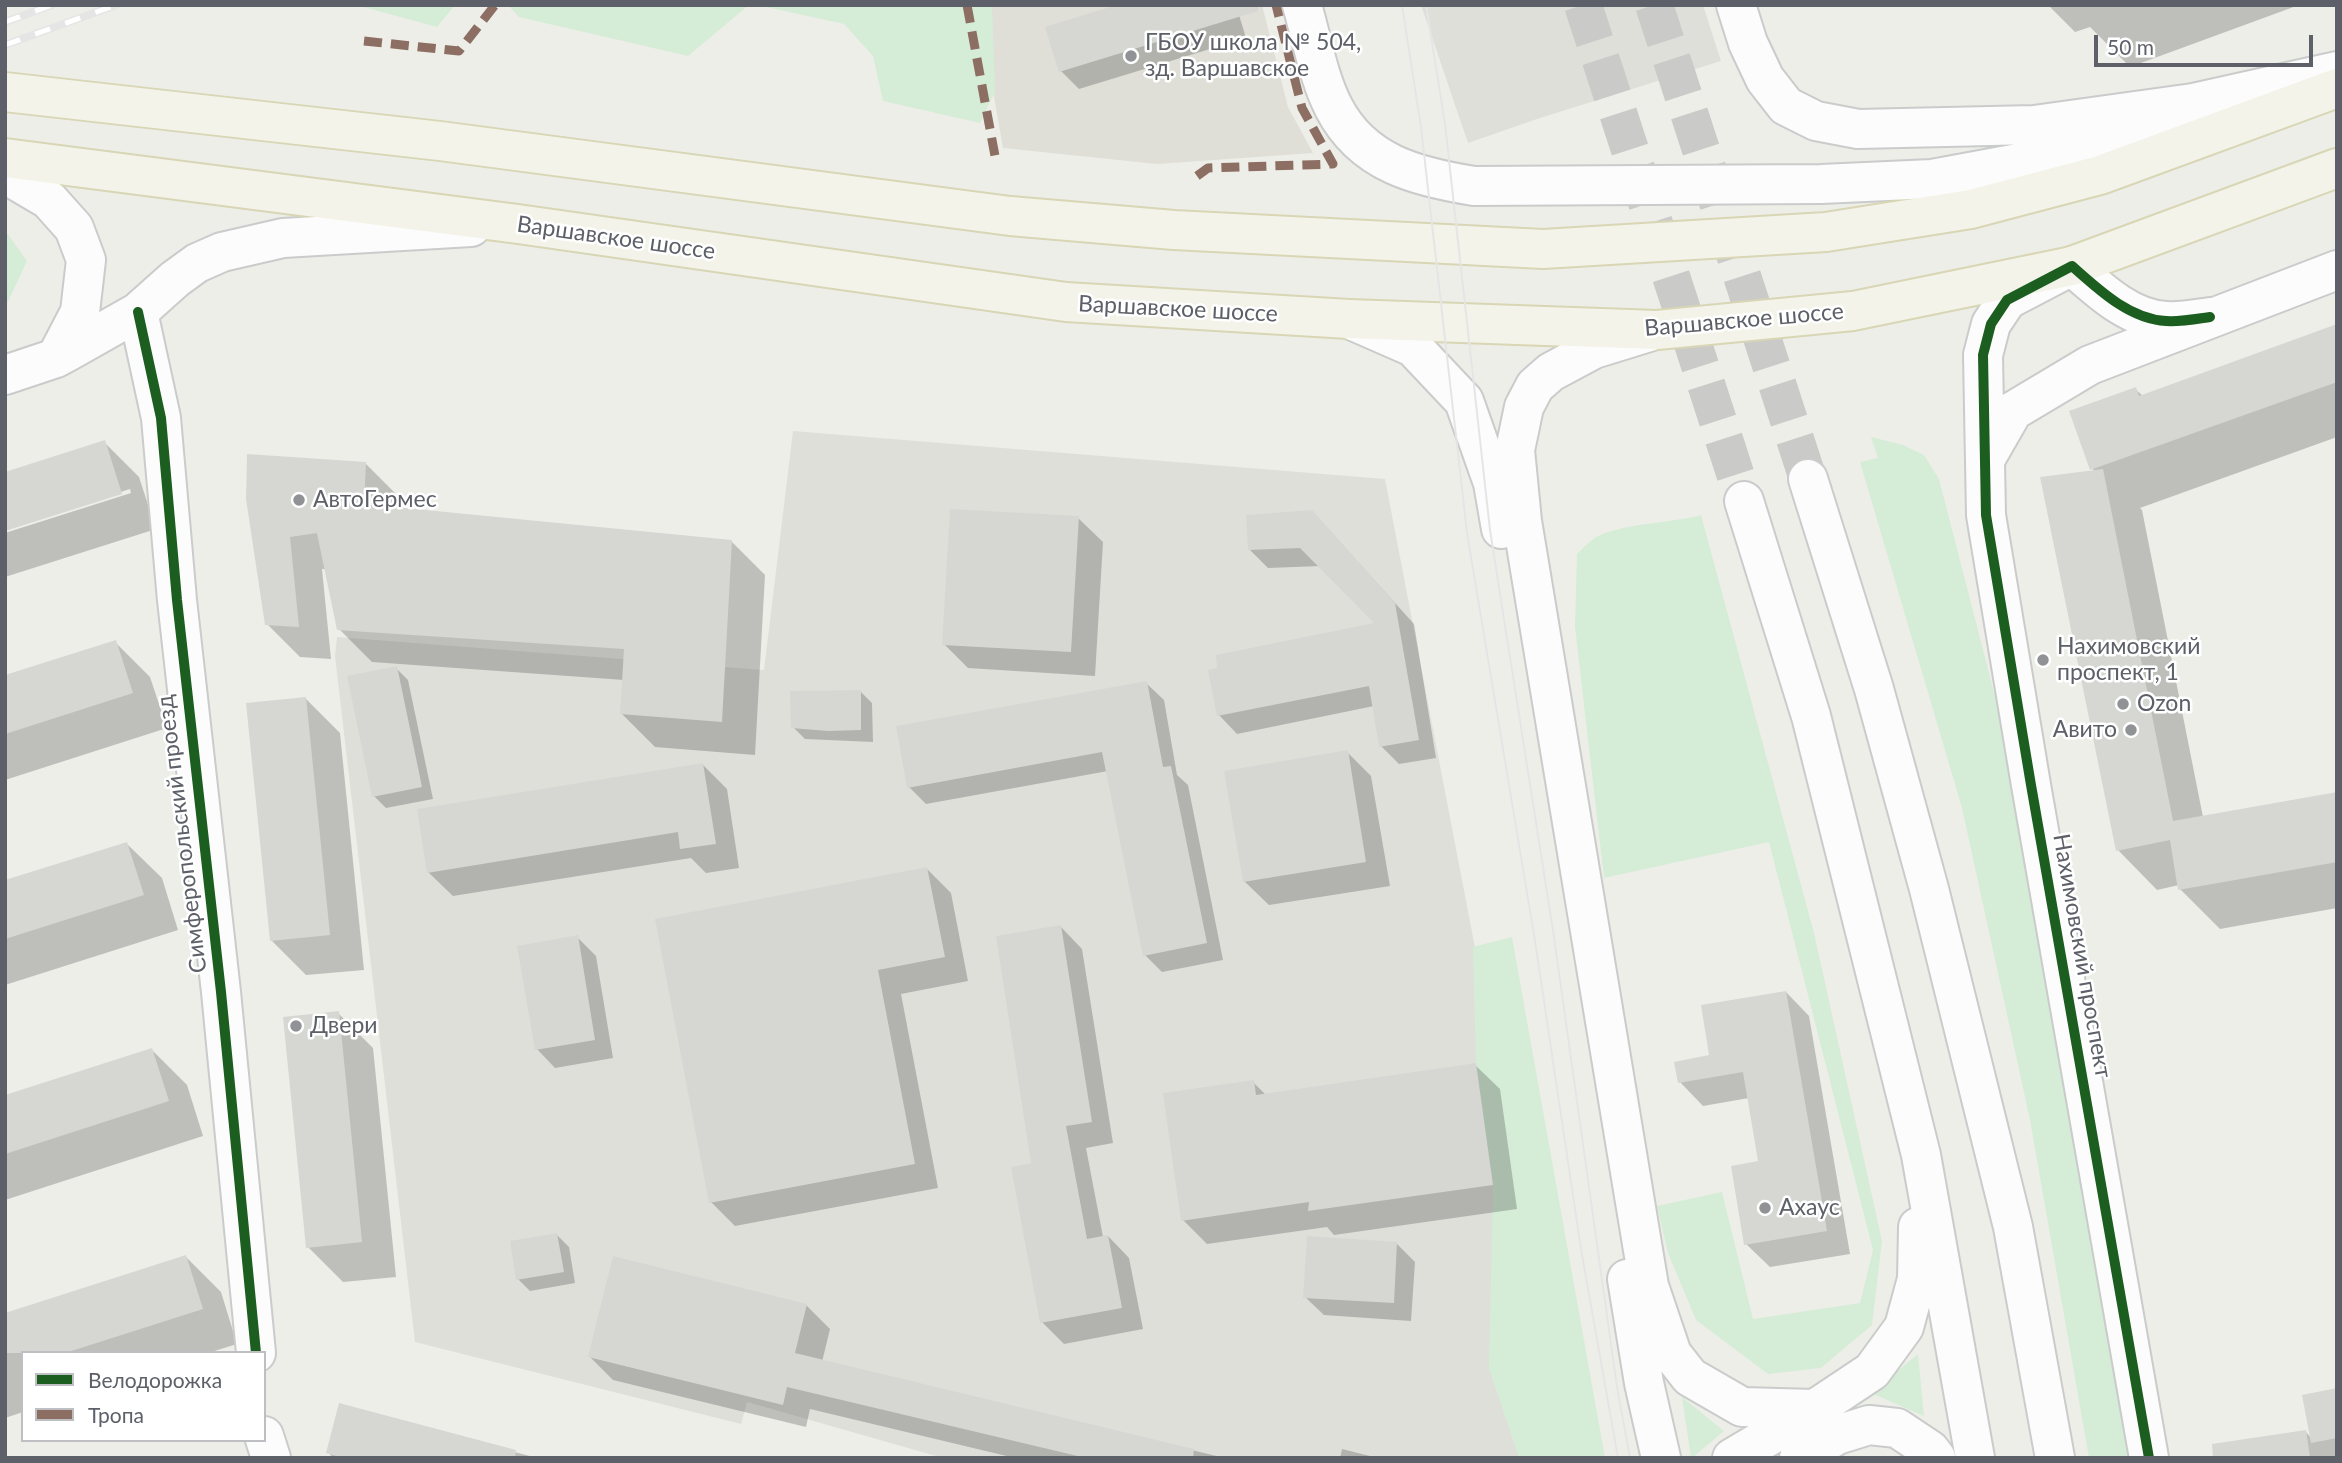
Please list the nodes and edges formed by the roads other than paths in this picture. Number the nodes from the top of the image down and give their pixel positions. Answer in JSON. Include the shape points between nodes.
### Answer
{"nodes":[{"id":1,"x":1302,"y":5,"type":"edge"},
{"id":2,"x":1736,"y":5,"type":"edge"},
{"id":3,"x":2337,"y":71,"type":"edge"},
{"id":4,"x":2337,"y":89,"type":"edge"},
{"id":5,"x":5,"y":92,"type":"edge"},
{"id":6,"x":2254,"y":118,"type":"junction"},
{"id":7,"x":5,"y":158,"type":"edge"},
{"id":8,"x":2337,"y":168,"type":"edge"},
{"id":9,"x":5,"y":174,"type":"edge"},
{"id":10,"x":518,"y":224,"type":"junction"},
{"id":11,"x":2072,"y":267,"type":"junction"},
{"id":12,"x":2337,"y":270,"type":"edge"},
{"id":13,"x":138,"y":312,"type":"junction"},
{"id":14,"x":2210,"y":317,"type":"junction"},
{"id":15,"x":1349,"y":319,"type":"junction"},
{"id":16,"x":1657,"y":330,"type":"junction"},
{"id":17,"x":56,"y":358,"type":"junction"},
{"id":18,"x":5,"y":375,"type":"edge"},
{"id":19,"x":1985,"y":460,"type":"junction"},
{"id":20,"x":1808,"y":479,"type":"tunnel mouth"},
{"id":21,"x":1744,"y":501,"type":"tunnel mouth"},
{"id":22,"x":1921,"y":1155,"type":"junction"},
{"id":23,"x":256,"y":1351,"type":"edge"},
{"id":24,"x":1815,"y":1409,"type":"junction"},
{"id":25,"x":1661,"y":1458,"type":"edge"},
{"id":26,"x":1732,"y":1458,"type":"edge"},
{"id":27,"x":1799,"y":1458,"type":"edge"},
{"id":28,"x":1936,"y":1458,"type":"edge"},
{"id":29,"x":1975,"y":1458,"type":"edge"},
{"id":30,"x":2055,"y":1458,"type":"edge"},
{"id":31,"x":2149,"y":1458,"type":"edge"}],
"edges":[{"from":1,"to":6,"type":"main road","via":[[1323,79],[1335,110],[1351,132],[1375,155],[1401,169],[1474,186],[1821,184],[1933,178]]},
{"from":2,"to":3,"type":"main road","via":[[1765,79],[1786,106],[1816,121],[1858,128],[2034,125],[2193,103]]},
{"from":4,"to":6,"type":"main road"},
{"from":5,"to":6,"type":"main road","via":[[440,141],[1017,216],[1174,230],[1543,249],[1826,232],[1971,209],[2100,175]]},
{"from":7,"to":10,"type":"main road","name":"Варшавское шоссе"},
{"from":8,"to":11,"type":"main road","name":"Варшавское шоссе"},
{"from":9,"to":17,"type":"main road","via":[[49,200],[74,229],[86,260],[80,312]]},
{"from":10,"to":13,"type":"main road","via":[[283,238],[222,252],[197,263]]},
{"from":10,"to":15,"type":"main road","name":"Варшавское шоссе","via":[[1066,302]]},
{"from":11,"to":14,"type":"main road","via":[[2134,313],[2165,321]]},
{"from":11,"to":16,"type":"main road","name":"Варшавское шоссе","via":[[1853,312]]},
{"from":11,"to":19,"type":"main road","name":"Нахимовский проспект","via":[[2007,300],[1991,324],[1983,355]]},
{"from":12,"to":14,"type":"main road"},
{"from":13,"to":17,"type":"main road"},
{"from":13,"to":23,"type":"main road","name":"Симферопольский проезд","via":[[161,418]]},
{"from":14,"to":19,"type":"main road","via":[[2090,365],[2013,411]]},
{"from":15,"to":16,"type":"main road","name":"Варшавское шоссе"},
{"from":15,"to":25,"type":"main road","via":[[1413,347],[1464,401],[1493,483],[1644,1383]]},
{"from":16,"to":24,"type":"main road","via":[[1594,349],[1535,386],[1524,407],[1515,450],[1522,521],[1649,1286],[1672,1354],[1690,1377],[1742,1407]]},
{"from":17,"to":18,"type":"main road"},
{"from":19,"to":31,"type":"main road","name":"Нахимовский проспект","via":[[1986,515]]},
{"from":20,"to":30,"type":"main road","via":[[1874,689],[1933,902],[2013,1227]]},
{"from":21,"to":22,"type":"main road","via":[[1811,716]]},
{"from":22,"to":24,"type":"main road","via":[[1917,1279],[1904,1327],[1872,1371]]},
{"from":22,"to":29,"type":"main road"},
{"from":24,"to":26,"type":"main road"},
{"from":27,"to":28,"type":"main road","via":[[1838,1435],[1869,1425],[1898,1428]]}]}
